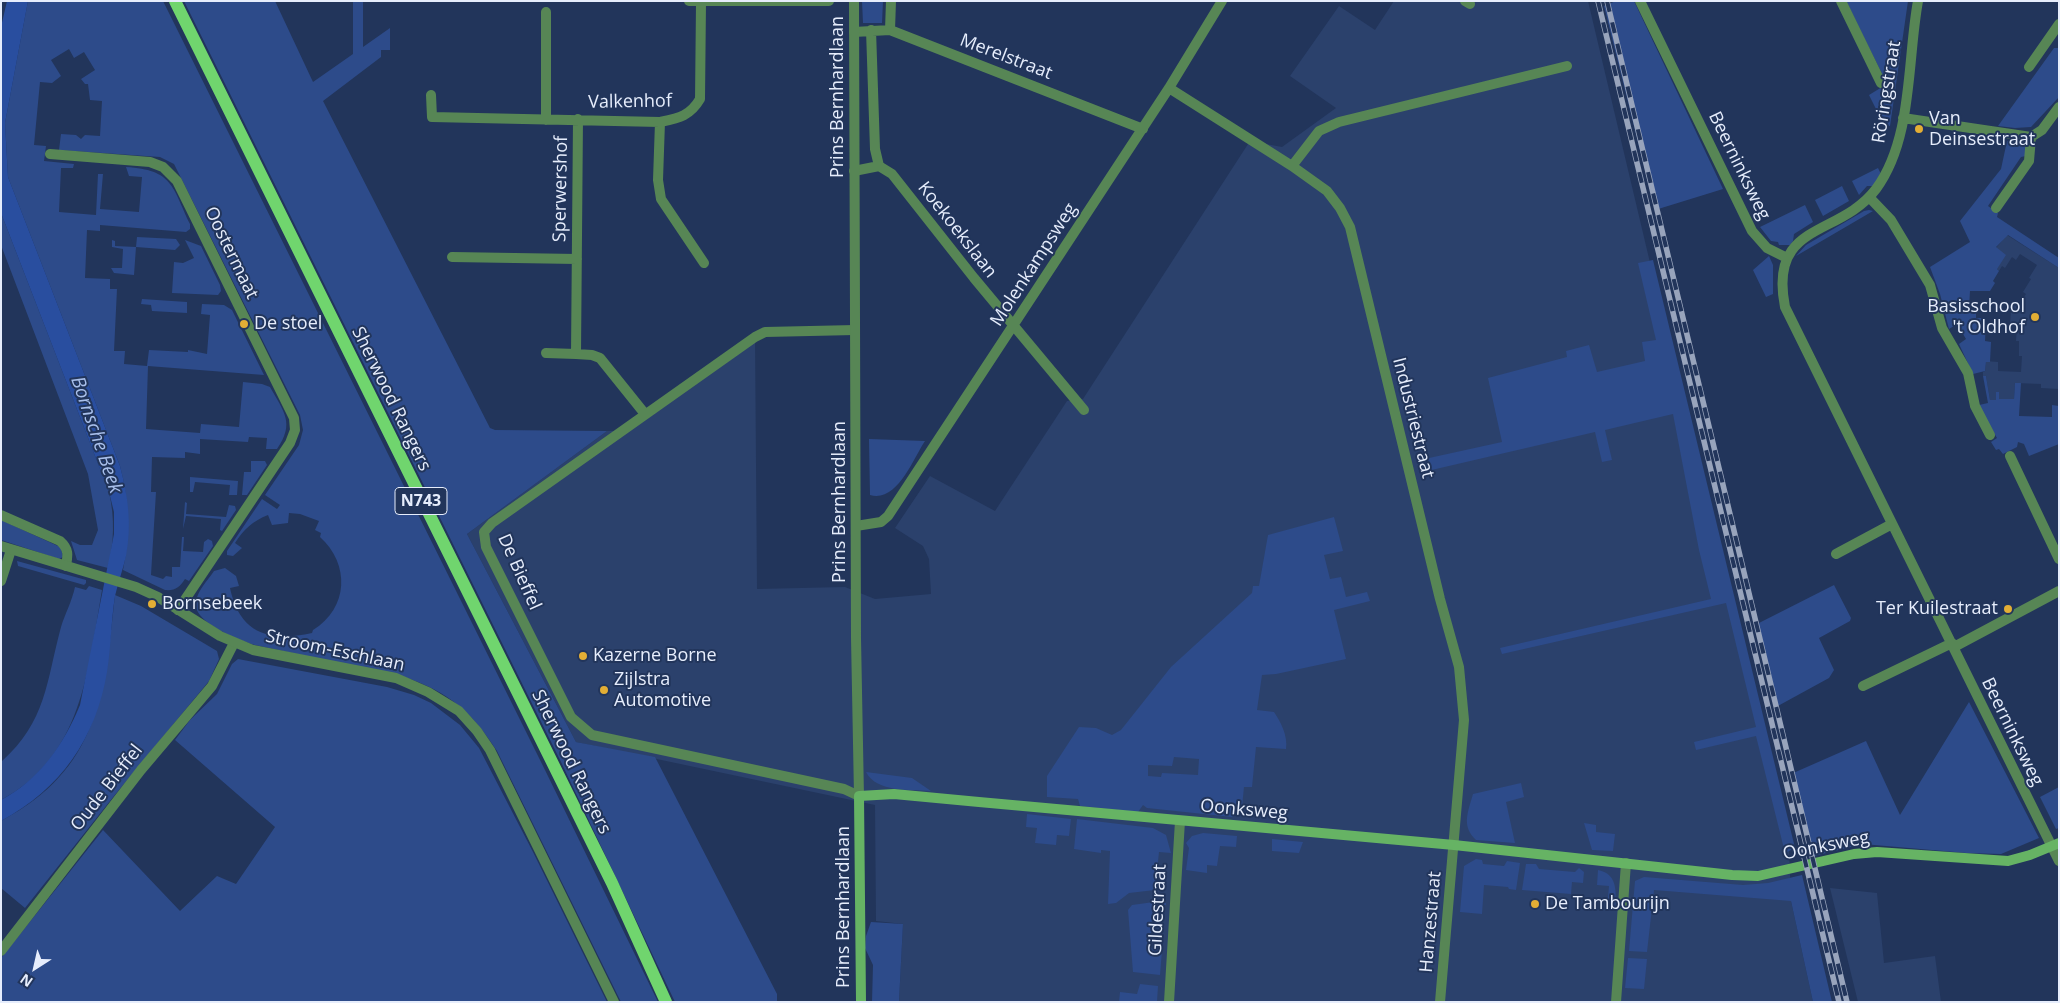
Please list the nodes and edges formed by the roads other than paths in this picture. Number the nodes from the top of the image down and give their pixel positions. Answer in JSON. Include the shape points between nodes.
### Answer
{"nodes":[{"id":1,"x":175,"y":1,"type":"edge"},
{"id":2,"x":689,"y":1,"type":"edge"},
{"id":3,"x":828,"y":1,"type":"edge"},
{"id":4,"x":854,"y":1,"type":"edge"},
{"id":5,"x":891,"y":1,"type":"edge"},
{"id":6,"x":1222,"y":1,"type":"edge"},
{"id":7,"x":1640,"y":1,"type":"edge"},
{"id":8,"x":1841,"y":1,"type":"edge"},
{"id":9,"x":1918,"y":1,"type":"edge"},
{"id":10,"x":701,"y":3,"type":"junction"},
{"id":11,"x":546,"y":12,"type":"dead end"},
{"id":12,"x":871,"y":30,"type":"junction"},
{"id":13,"x":890,"y":30,"type":"junction"},
{"id":14,"x":854,"y":32,"type":"junction"},
{"id":15,"x":2057,"y":32,"type":"edge"},
{"id":16,"x":1567,"y":66,"type":"dead end"},
{"id":17,"x":2028,"y":67,"type":"dead end"},
{"id":18,"x":1881,"y":84,"type":"dead end"},
{"id":19,"x":1170,"y":88,"type":"junction"},
{"id":20,"x":431,"y":95,"type":"dead end"},
{"id":21,"x":2059,"y":107,"type":"edge"},
{"id":22,"x":1903,"y":118,"type":"junction"},
{"id":23,"x":546,"y":120,"type":"junction"},
{"id":24,"x":578,"y":120,"type":"junction"},
{"id":25,"x":660,"y":122,"type":"junction"},
{"id":26,"x":1143,"y":129,"type":"junction"},
{"id":27,"x":2031,"y":137,"type":"junction"},
{"id":28,"x":50,"y":154,"type":"dead end"},
{"id":29,"x":879,"y":166,"type":"junction"},
{"id":30,"x":1292,"y":166,"type":"junction"},
{"id":31,"x":854,"y":171,"type":"junction"},
{"id":32,"x":1869,"y":197,"type":"junction"},
{"id":33,"x":1996,"y":208,"type":"dead end"},
{"id":34,"x":452,"y":257,"type":"dead end"},
{"id":35,"x":1787,"y":258,"type":"junction"},
{"id":36,"x":577,"y":259,"type":"junction"},
{"id":37,"x":704,"y":263,"type":"dead end"},
{"id":38,"x":1013,"y":326,"type":"junction"},
{"id":39,"x":854,"y":330,"type":"junction"},
{"id":40,"x":546,"y":353,"type":"dead end"},
{"id":41,"x":576,"y":354,"type":"junction"},
{"id":42,"x":1084,"y":410,"type":"dead end"},
{"id":43,"x":646,"y":414,"type":"junction"},
{"id":44,"x":1990,"y":435,"type":"dead end"},
{"id":45,"x":2010,"y":456,"type":"dead end"},
{"id":46,"x":1,"y":515,"type":"edge"},
{"id":47,"x":1892,"y":524,"type":"junction"},
{"id":48,"x":856,"y":526,"type":"junction"},
{"id":49,"x":6,"y":548,"type":"edge"},
{"id":50,"x":1836,"y":554,"type":"dead end"},
{"id":51,"x":2059,"y":559,"type":"edge"},
{"id":52,"x":66,"y":566,"type":"junction"},
{"id":53,"x":1,"y":580,"type":"edge"},
{"id":54,"x":2059,"y":591,"type":"edge"},
{"id":55,"x":178,"y":610,"type":"junction"},
{"id":56,"x":234,"y":643,"type":"junction"},
{"id":57,"x":1953,"y":645,"type":"junction"},
{"id":58,"x":1863,"y":686,"type":"dead end"},
{"id":59,"x":860,"y":796,"type":"junction"},
{"id":60,"x":1180,"y":821,"type":"junction"},
{"id":61,"x":2054,"y":845,"type":"edge"},
{"id":62,"x":1454,"y":846,"type":"junction"},
{"id":63,"x":2059,"y":861,"type":"edge"},
{"id":64,"x":1626,"y":863,"type":"junction"},
{"id":65,"x":1,"y":951,"type":"edge"},
{"id":66,"x":614,"y":1002,"type":"edge"},
{"id":67,"x":666,"y":1002,"type":"edge"},
{"id":68,"x":861,"y":1002,"type":"edge"},
{"id":69,"x":1169,"y":1002,"type":"edge"},
{"id":70,"x":1440,"y":1002,"type":"edge"},
{"id":71,"x":1616,"y":1002,"type":"edge"}],
"edges":[{"from":1,"to":67,"type":"main road","name":"Sherwood Rangers","number":"N743","via":[[607,874]]},
{"from":2,"to":10,"type":"street"},
{"from":3,"to":10,"type":"street"},
{"from":4,"to":14,"type":"street","name":"Prins Bernhardlaan"},
{"from":5,"to":13,"type":"street"},
{"from":6,"to":19,"type":"street","name":"Molenkampsweg"},
{"from":7,"to":35,"type":"street","name":"Beerninksweg","via":[[1752,231],[1767,248]]},
{"from":8,"to":18,"type":"street"},
{"from":9,"to":22,"type":"street","name":"Röringstraat"},
{"from":10,"to":25,"type":"street","name":"Valkenhof","via":[[700,99],[694,110],[682,118]]},
{"from":11,"to":23,"type":"street"},
{"from":12,"to":13,"type":"street","name":"Merelstraat"},
{"from":12,"to":14,"type":"street","name":"Merelstraat"},
{"from":12,"to":29,"type":"street","via":[[875,149]]},
{"from":13,"to":26,"type":"street","name":"Merelstraat"},
{"from":14,"to":31,"type":"street","name":"Prins Bernhardlaan"},
{"from":15,"to":17,"type":"street"},
{"from":16,"to":30,"type":"street","via":[[1339,122],[1319,131]]},
{"from":19,"to":26,"type":"street","name":"Molenkampsweg"},
{"from":19,"to":30,"type":"street","name":"Industriestraat"},
{"from":20,"to":23,"type":"street","name":"Valkenhof","via":[[432,117]]},
{"from":21,"to":27,"type":"street","via":[[2042,130]]},
{"from":22,"to":27,"type":"street"},
{"from":22,"to":32,"type":"street","name":"Röringstraat","via":[[1893,158]]},
{"from":23,"to":24,"type":"street","name":"Valkenhof"},
{"from":24,"to":25,"type":"street","name":"Valkenhof"},
{"from":24,"to":36,"type":"street","name":"Sperwershof"},
{"from":25,"to":37,"type":"street","via":[[658,180],[661,199]]},
{"from":26,"to":38,"type":"street","name":"Molenkampsweg"},
{"from":27,"to":33,"type":"street","via":[[2029,161]]},
{"from":28,"to":55,"type":"street","name":"Oostermaat","via":[[150,162],[169,172],[177,181],[203,232],[294,418],[295,430],[290,443]]},
{"from":29,"to":31,"type":"street"},
{"from":29,"to":38,"type":"street","name":"Koekoekslaan","via":[[892,174]]},
{"from":30,"to":62,"type":"street","name":"Industriestraat","via":[[1326,191],[1350,227],[1459,667],[1464,720]]},
{"from":31,"to":39,"type":"street","name":"Prins Bernhardlaan"},
{"from":32,"to":35,"type":"street","name":"Röringstraat","via":[[1812,232],[1796,245]]},
{"from":32,"to":44,"type":"street","via":[[1891,220],[1930,284],[1942,328],[1968,373],[1975,406]]},
{"from":34,"to":36,"type":"street","name":"Sperwershof"},
{"from":35,"to":47,"type":"street","name":"Beerninksweg","via":[[1782,276],[1785,307]]},
{"from":36,"to":41,"type":"street","name":"Sperwershof"},
{"from":38,"to":42,"type":"street","name":"Koekoekslaan"},
{"from":38,"to":48,"type":"street","name":"Molenkampsweg","via":[[888,516],[881,522]]},
{"from":39,"to":43,"type":"street","name":"De Bieffel","via":[[765,332]]},
{"from":39,"to":48,"type":"street","name":"Prins Bernhardlaan"},
{"from":40,"to":41,"type":"street"},
{"from":41,"to":43,"type":"street","via":[[600,358]]},
{"from":43,"to":59,"type":"street","name":"De Bieffel","via":[[492,522],[484,532],[486,547],[571,718],[592,735],[844,789]]},
{"from":45,"to":51,"type":"street"},
{"from":46,"to":52,"type":"street","via":[[60,541],[68,554]]},
{"from":47,"to":50,"type":"street"},
{"from":47,"to":57,"type":"street","name":"Beerninksweg"},
{"from":48,"to":59,"type":"street","name":"Prins Bernhardlaan"},
{"from":49,"to":52,"type":"street","name":"Stroom-Eschlaan"},
{"from":49,"to":53,"type":"street"},
{"from":52,"to":55,"type":"street","name":"Stroom-Eschlaan","via":[[123,583],[158,597]]},
{"from":54,"to":57,"type":"street"},
{"from":55,"to":56,"type":"street","name":"Stroom-Eschlaan"},
{"from":56,"to":65,"type":"street","name":"Oude Bieffel","via":[[212,686],[141,770]]},
{"from":56,"to":66,"type":"street","name":"Stroom-Eschlaan","via":[[253,650],[396,678],[459,711],[490,750]]},
{"from":57,"to":58,"type":"street"},
{"from":57,"to":61,"type":"street","name":"Beerninksweg"},
{"from":59,"to":60,"type":"main road","name":"Oonksweg","via":[[894,794]]},
{"from":59,"to":68,"type":"main road","name":"Prins Bernhardlaan"},
{"from":60,"to":62,"type":"main road","name":"Oonksweg"},
{"from":60,"to":69,"type":"street","name":"Gildestraat"},
{"from":61,"to":63,"type":"street","name":"Beerninksweg"},
{"from":61,"to":64,"type":"main road","name":"Oonksweg","via":[[2008,861],[1877,852],[1854,854],[1758,876]]},
{"from":62,"to":64,"type":"main road","name":"Oonksweg"},
{"from":62,"to":70,"type":"street","name":"Hanzestraat"},
{"from":64,"to":71,"type":"street"}]}
